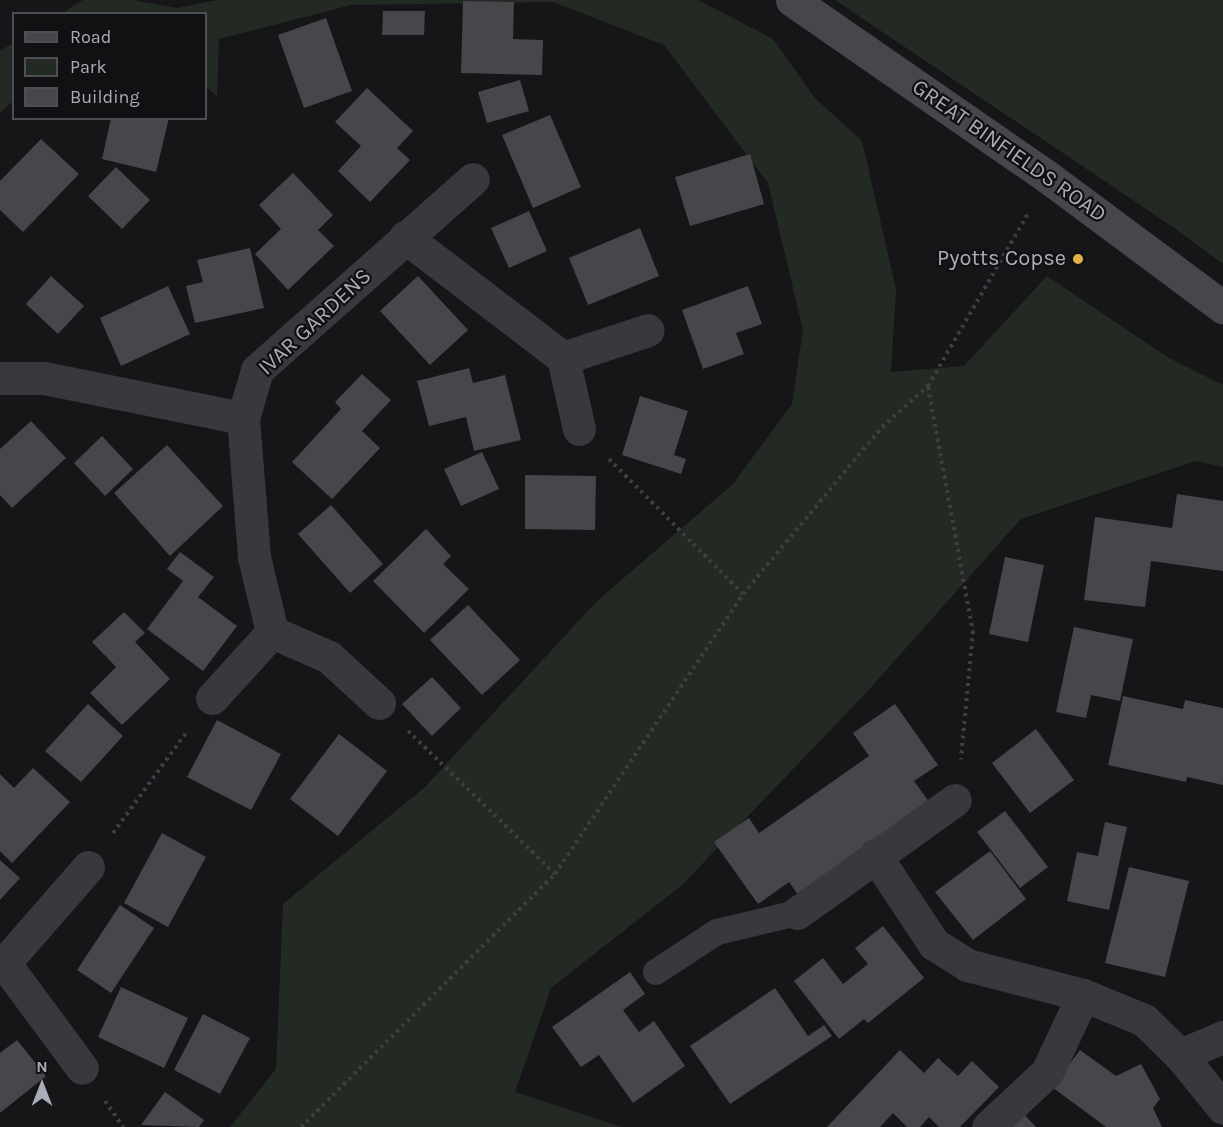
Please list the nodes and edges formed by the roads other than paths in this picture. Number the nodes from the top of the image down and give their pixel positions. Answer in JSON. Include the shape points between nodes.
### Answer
{"nodes":[{"id":1,"x":792,"y":0,"type":"edge"},
{"id":2,"x":473,"y":179,"type":"dead end"},
{"id":3,"x":405,"y":237,"type":"junction"},
{"id":4,"x":1223,"y":307,"type":"edge"},
{"id":5,"x":648,"y":330,"type":"dead end"},
{"id":6,"x":563,"y":358,"type":"junction"},
{"id":7,"x":0,"y":378,"type":"edge"},
{"id":8,"x":243,"y":418,"type":"junction"},
{"id":9,"x":579,"y":429,"type":"road end"},
{"id":10,"x":272,"y":632,"type":"junction"},
{"id":11,"x":212,"y":698,"type":"road end"},
{"id":12,"x":379,"y":703,"type":"road end"},
{"id":13,"x":954,"y":801,"type":"road end"},
{"id":14,"x":875,"y":855,"type":"junction"},
{"id":15,"x":88,"y":867,"type":"road end"},
{"id":16,"x":797,"y":913,"type":"joint"},
{"id":17,"x":2,"y":966,"type":"edge"},
{"id":18,"x":656,"y":972,"type":"dead end"},
{"id":19,"x":1083,"y":995,"type":"junction"},
{"id":20,"x":1223,"y":1037,"type":"edge"},
{"id":21,"x":1180,"y":1055,"type":"junction"},
{"id":22,"x":82,"y":1068,"type":"dead end"},
{"id":23,"x":1223,"y":1108,"type":"edge"},
{"id":24,"x":988,"y":1127,"type":"edge"}],
"edges":[{"from":1,"to":4,"type":"street","name":"GREAT BINFIELDS ROAD","via":[[1049,178]]},
{"from":2,"to":3,"type":"street","name":"IVAR GARDENS"},
{"from":3,"to":6,"type":"street"},
{"from":3,"to":8,"type":"street","name":"IVAR GARDENS","via":[[257,370]]},
{"from":5,"to":6,"type":"street"},
{"from":6,"to":9,"type":"street"},
{"from":7,"to":8,"type":"street","via":[[44,378]]},
{"from":8,"to":10,"type":"street","name":"IVAR GARDENS","via":[[254,557]]},
{"from":10,"to":11,"type":"street"},
{"from":10,"to":12,"type":"street","via":[[329,657]]},
{"from":13,"to":14,"type":"street"},
{"from":14,"to":16,"type":"street"},
{"from":14,"to":19,"type":"street","via":[[934,944],[967,965]]},
{"from":15,"to":17,"type":"street"},
{"from":16,"to":18,"type":"lane","via":[[717,932]]},
{"from":17,"to":22,"type":"street"},
{"from":19,"to":21,"type":"street","via":[[1144,1020]]},
{"from":19,"to":24,"type":"street","via":[[1047,1072]]},
{"from":20,"to":21,"type":"street"},
{"from":21,"to":23,"type":"street"}]}
